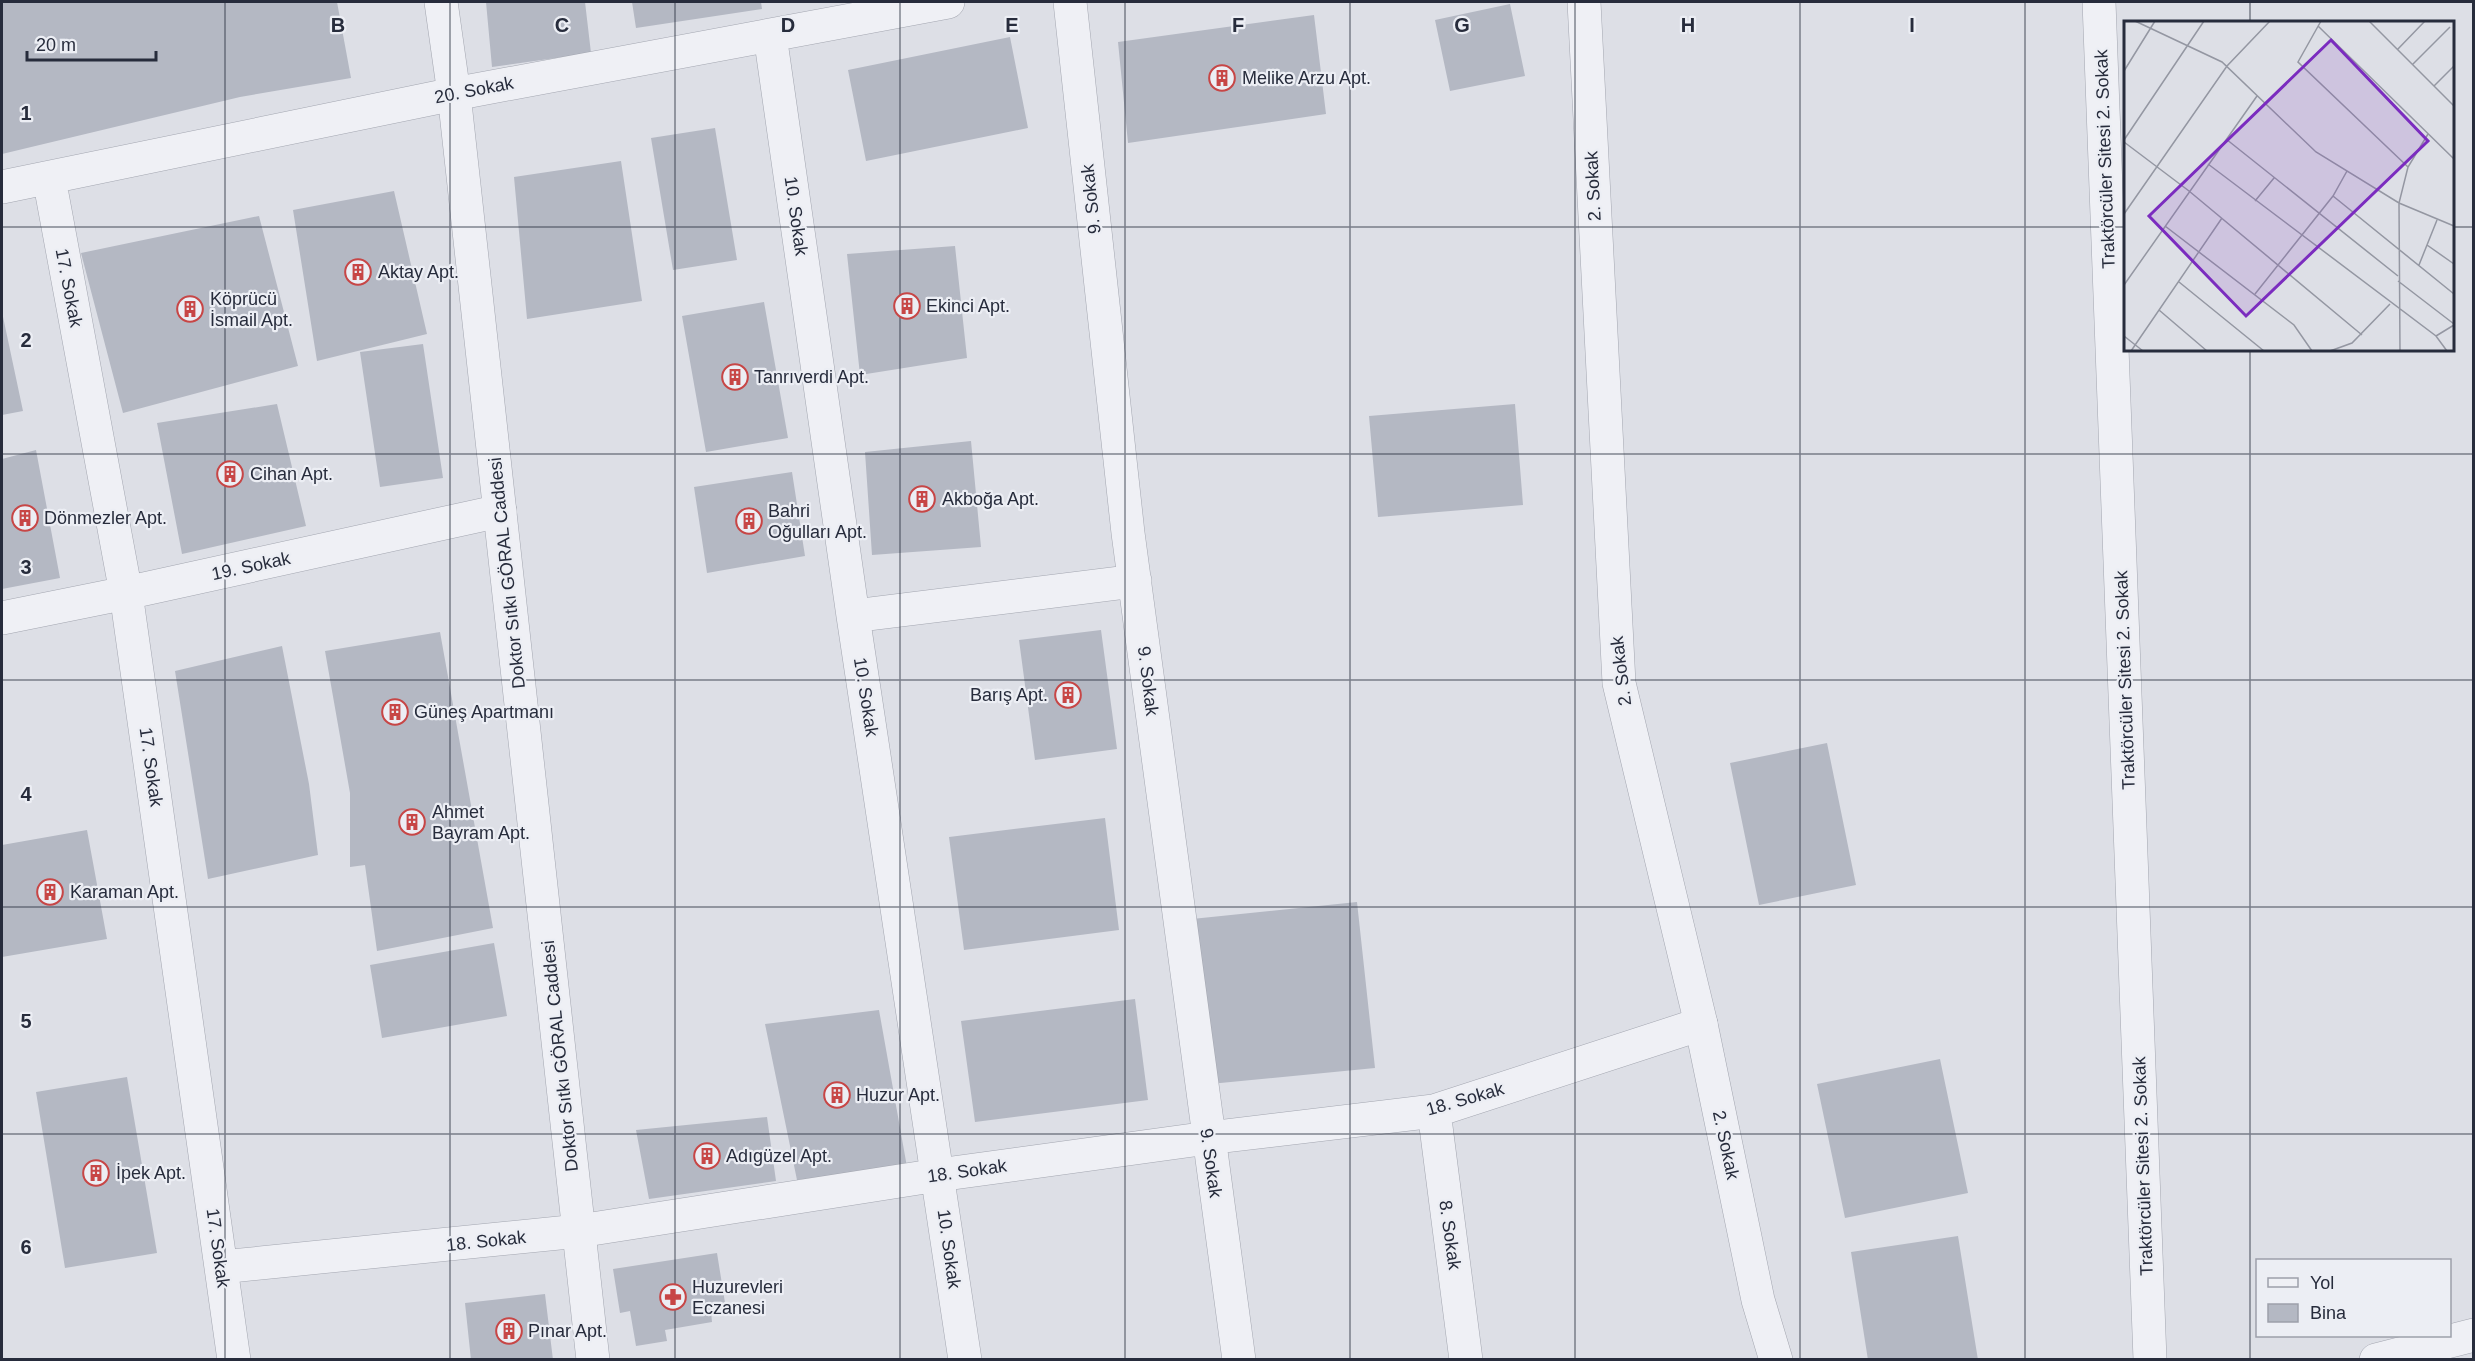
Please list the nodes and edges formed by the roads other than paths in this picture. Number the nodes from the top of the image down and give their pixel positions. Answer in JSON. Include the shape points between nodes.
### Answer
{"nodes":[{"id":1,"x":441,"y":2,"type":"edge"},
{"id":2,"x":948,"y":2,"type":"edge"},
{"id":3,"x":1070,"y":2,"type":"edge"},
{"id":4,"x":1584,"y":2,"type":"edge"},
{"id":5,"x":2099,"y":2,"type":"edge"},
{"id":6,"x":770,"y":35,"type":"junction"},
{"id":7,"x":454,"y":94,"type":"junction"},
{"id":8,"x":49,"y":178,"type":"junction"},
{"id":9,"x":2,"y":187,"type":"edge"},
{"id":10,"x":500,"y":511,"type":"junction"},
{"id":11,"x":1135,"y":581,"type":"junction"},
{"id":12,"x":126,"y":593,"type":"junction"},
{"id":13,"x":854,"y":616,"type":"junction"},
{"id":14,"x":2,"y":618,"type":"edge"},
{"id":15,"x":1701,"y":1024,"type":"junction"},
{"id":16,"x":1434,"y":1111,"type":"junction"},
{"id":17,"x":1208,"y":1138,"type":"junction"},
{"id":18,"x":938,"y":1175,"type":"junction"},
{"id":19,"x":579,"y":1231,"type":"junction"},
{"id":20,"x":221,"y":1267,"type":"junction"},
{"id":21,"x":2474,"y":1335,"type":"edge"},
{"id":22,"x":234,"y":1359,"type":"edge"},
{"id":23,"x":593,"y":1359,"type":"edge"},
{"id":24,"x":965,"y":1359,"type":"edge"},
{"id":25,"x":1239,"y":1359,"type":"edge"},
{"id":26,"x":1466,"y":1359,"type":"edge"},
{"id":27,"x":1776,"y":1359,"type":"edge"},
{"id":28,"x":2150,"y":1359,"type":"edge"},
{"id":29,"x":2376,"y":1359,"type":"edge"}],
"edges":[{"from":1,"to":7,"type":"street","name":"Doktor Sıtkı GÖRAL Caddesi"},
{"from":2,"to":6,"type":"street","name":"20. Sokak"},
{"from":3,"to":11,"type":"street","name":"9. Sokak"},
{"from":4,"to":15,"type":"street","name":"2. Sokak","via":[[1619,683]]},
{"from":5,"to":28,"type":"street","name":"Traktörcüler Sitesi 2. Sokak"},
{"from":6,"to":7,"type":"street","name":"20. Sokak"},
{"from":6,"to":13,"type":"street","name":"10. Sokak"},
{"from":7,"to":8,"type":"street","name":"20. Sokak"},
{"from":7,"to":10,"type":"street","name":"Doktor Sıtkı GÖRAL Caddesi"},
{"from":8,"to":9,"type":"street","name":"20. Sokak"},
{"from":8,"to":12,"type":"street","name":"17. Sokak"},
{"from":10,"to":12,"type":"street","name":"19. Sokak"},
{"from":10,"to":19,"type":"street","name":"Doktor Sıtkı GÖRAL Caddesi"},
{"from":11,"to":13,"type":"street"},
{"from":11,"to":17,"type":"street","name":"9. Sokak"},
{"from":12,"to":14,"type":"street","name":"19. Sokak"},
{"from":12,"to":20,"type":"street","name":"17. Sokak"},
{"from":13,"to":18,"type":"street","name":"10. Sokak"},
{"from":15,"to":16,"type":"street","name":"18. Sokak"},
{"from":15,"to":27,"type":"street","name":"2. Sokak","via":[[1758,1300]]},
{"from":16,"to":17,"type":"street","name":"18. Sokak"},
{"from":16,"to":26,"type":"street","name":"8. Sokak"},
{"from":17,"to":18,"type":"street","name":"18. Sokak"},
{"from":17,"to":25,"type":"street","name":"9. Sokak"},
{"from":18,"to":19,"type":"street","name":"18. Sokak"},
{"from":18,"to":24,"type":"street","name":"10. Sokak"},
{"from":19,"to":20,"type":"street","name":"18. Sokak"},
{"from":19,"to":23,"type":"street","name":"Doktor Sıtkı GÖRAL Caddesi"},
{"from":20,"to":22,"type":"street","name":"17. Sokak"},
{"from":21,"to":29,"type":"street"}]}
